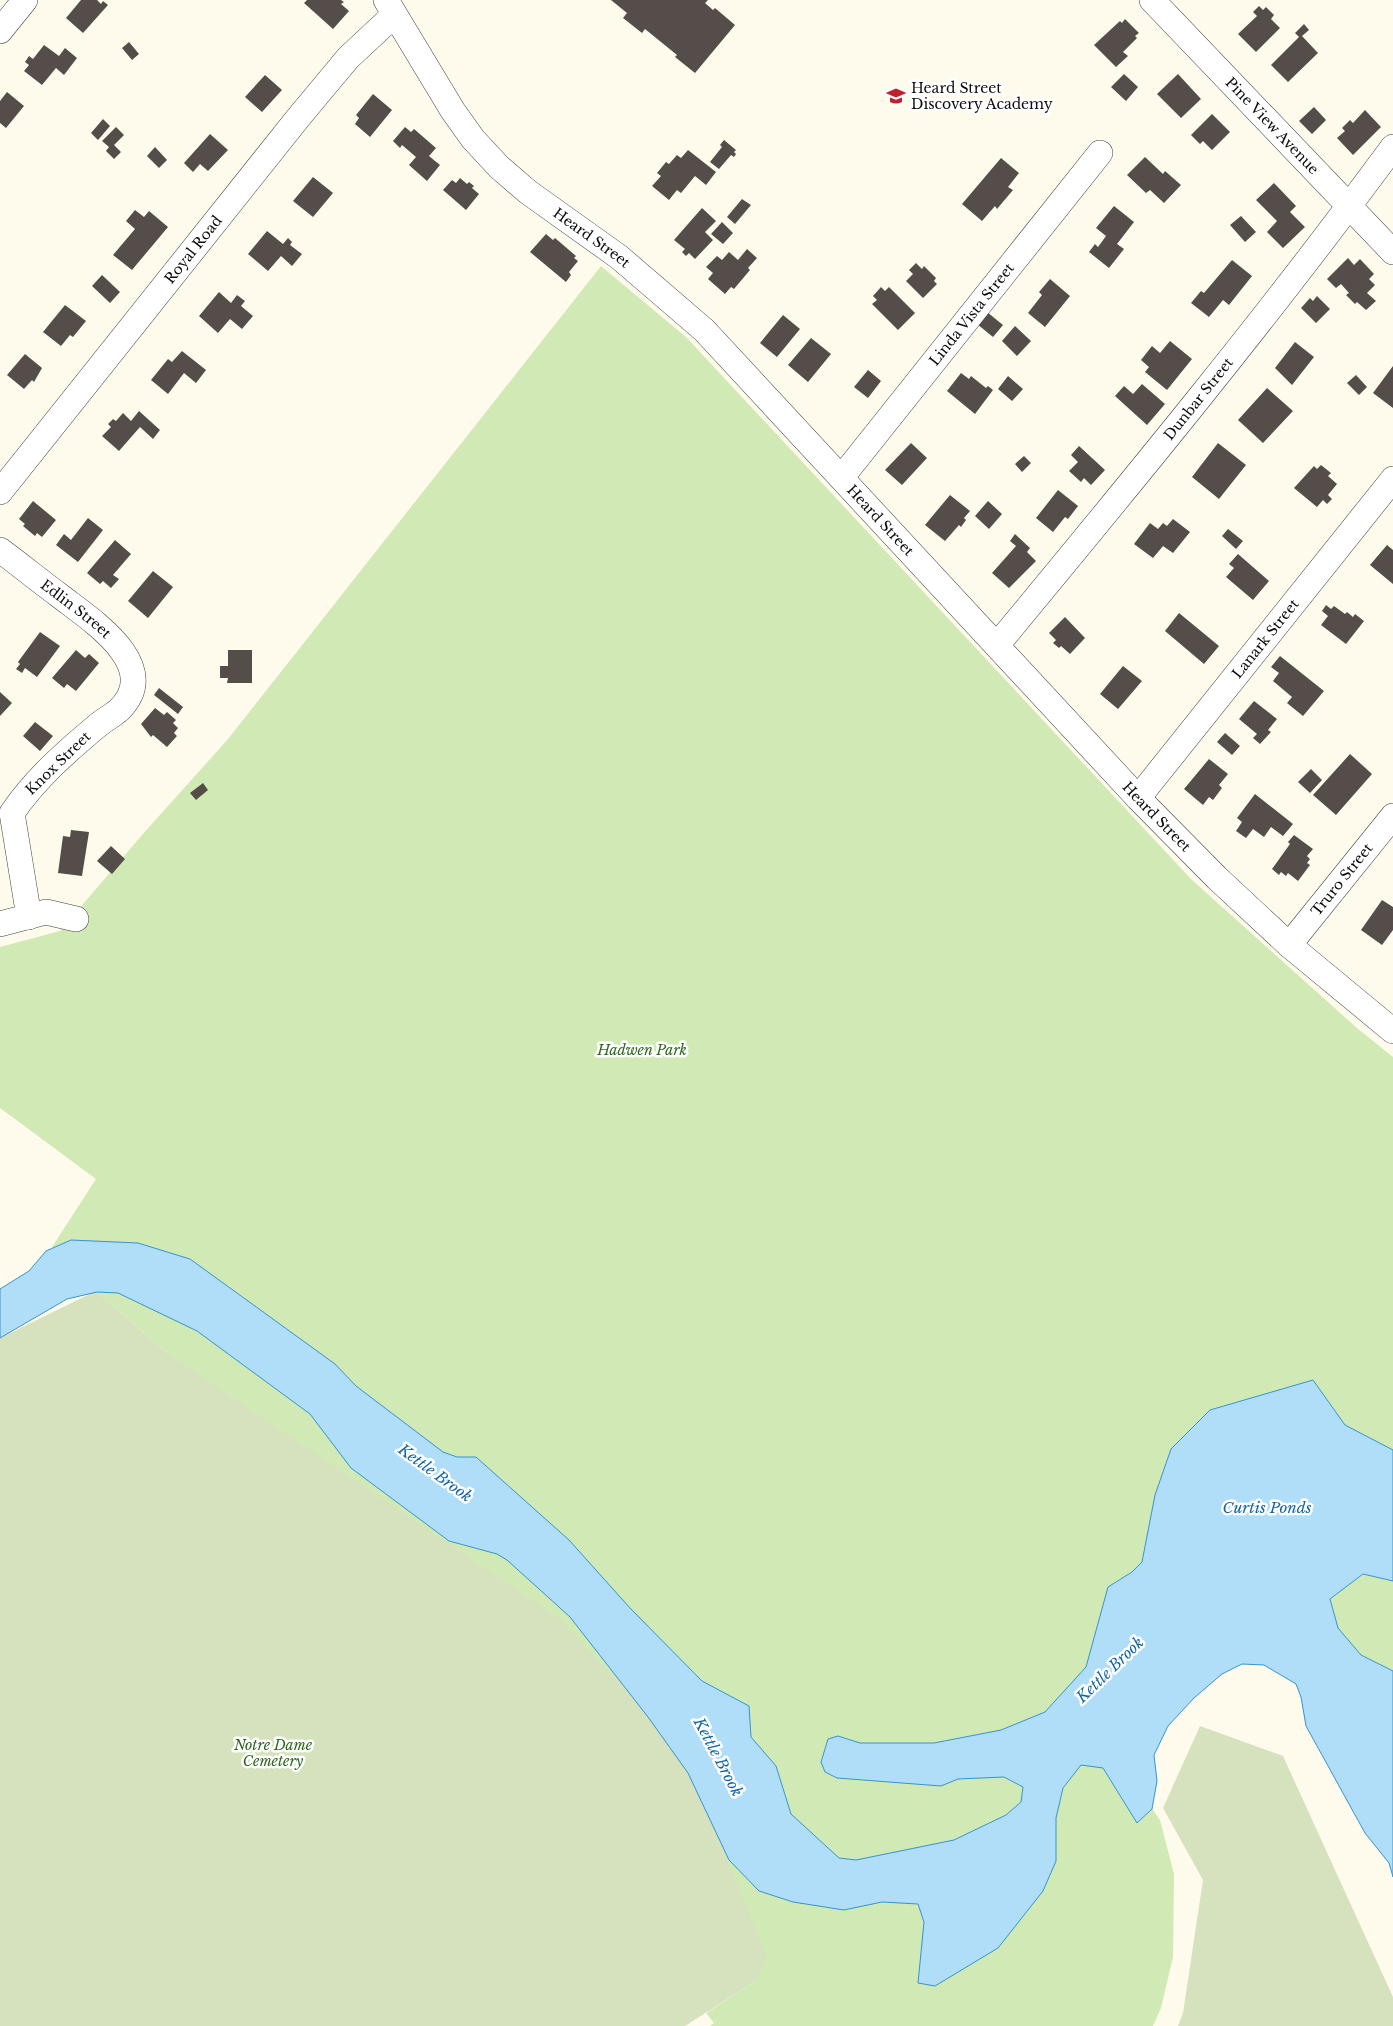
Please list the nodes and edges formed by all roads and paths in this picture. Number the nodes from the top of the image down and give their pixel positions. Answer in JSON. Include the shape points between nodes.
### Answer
{"nodes":[{"id":1,"x":25,"y":0,"type":"edge"},
{"id":2,"x":1152,"y":0,"type":"edge"},
{"id":3,"x":390,"y":7,"type":"edge"},
{"id":4,"x":0,"y":31,"type":"edge"},
{"id":5,"x":1393,"y":147,"type":"edge"},
{"id":6,"x":1100,"y":153,"type":"dead end"},
{"id":7,"x":1349,"y":206,"type":"junction"},
{"id":8,"x":1393,"y":252,"type":"edge"},
{"id":9,"x":842,"y":477,"type":"junction"},
{"id":10,"x":1393,"y":480,"type":"edge"},
{"id":11,"x":0,"y":492,"type":"edge"},
{"id":12,"x":0,"y":550,"type":"edge"},
{"id":13,"x":997,"y":645,"type":"junction"},
{"id":14,"x":132,"y":682,"type":"joint"},
{"id":15,"x":1138,"y":798,"type":"junction"},
{"id":16,"x":1393,"y":816,"type":"edge"},
{"id":17,"x":29,"y":917,"type":"junction"},
{"id":18,"x":76,"y":919,"type":"dead end"},
{"id":19,"x":0,"y":924,"type":"edge"},
{"id":20,"x":1289,"y":945,"type":"junction"},
{"id":21,"x":1393,"y":1031,"type":"edge"}],
"edges":[{"from":1,"to":4,"type":"street"},
{"from":2,"to":7,"type":"street","name":"Pine View Avenue"},
{"from":3,"to":9,"type":"street","name":"Heard Street","via":[[468,132],[499,167],[528,192],[619,257],[704,330]]},
{"from":3,"to":11,"type":"street","name":"Royal Road"},
{"from":5,"to":7,"type":"street","name":"Dunbar Street"},
{"from":6,"to":9,"type":"street","name":"Linda Vista Street"},
{"from":7,"to":8,"type":"street","name":"Pine View Avenue"},
{"from":7,"to":13,"type":"street","name":"Dunbar Street"},
{"from":9,"to":13,"type":"street","name":"Heard Street"},
{"from":10,"to":15,"type":"street","name":"Lanark Street"},
{"from":12,"to":14,"type":"street","name":"Edlin Street","via":[[103,629],[122,650],[131,668]]},
{"from":13,"to":15,"type":"street","name":"Heard Street"},
{"from":14,"to":17,"type":"street","name":"Knox Street","via":[[133,688],[119,709],[51,767],[26,792],[12,813]]},
{"from":15,"to":20,"type":"street","name":"Heard Street","via":[[1216,878]]},
{"from":16,"to":20,"type":"street","name":"Truro Street"},
{"from":17,"to":18,"type":"street","via":[[46,912]]},
{"from":17,"to":19,"type":"street"},
{"from":20,"to":21,"type":"street","name":"Heard Street"}]}
